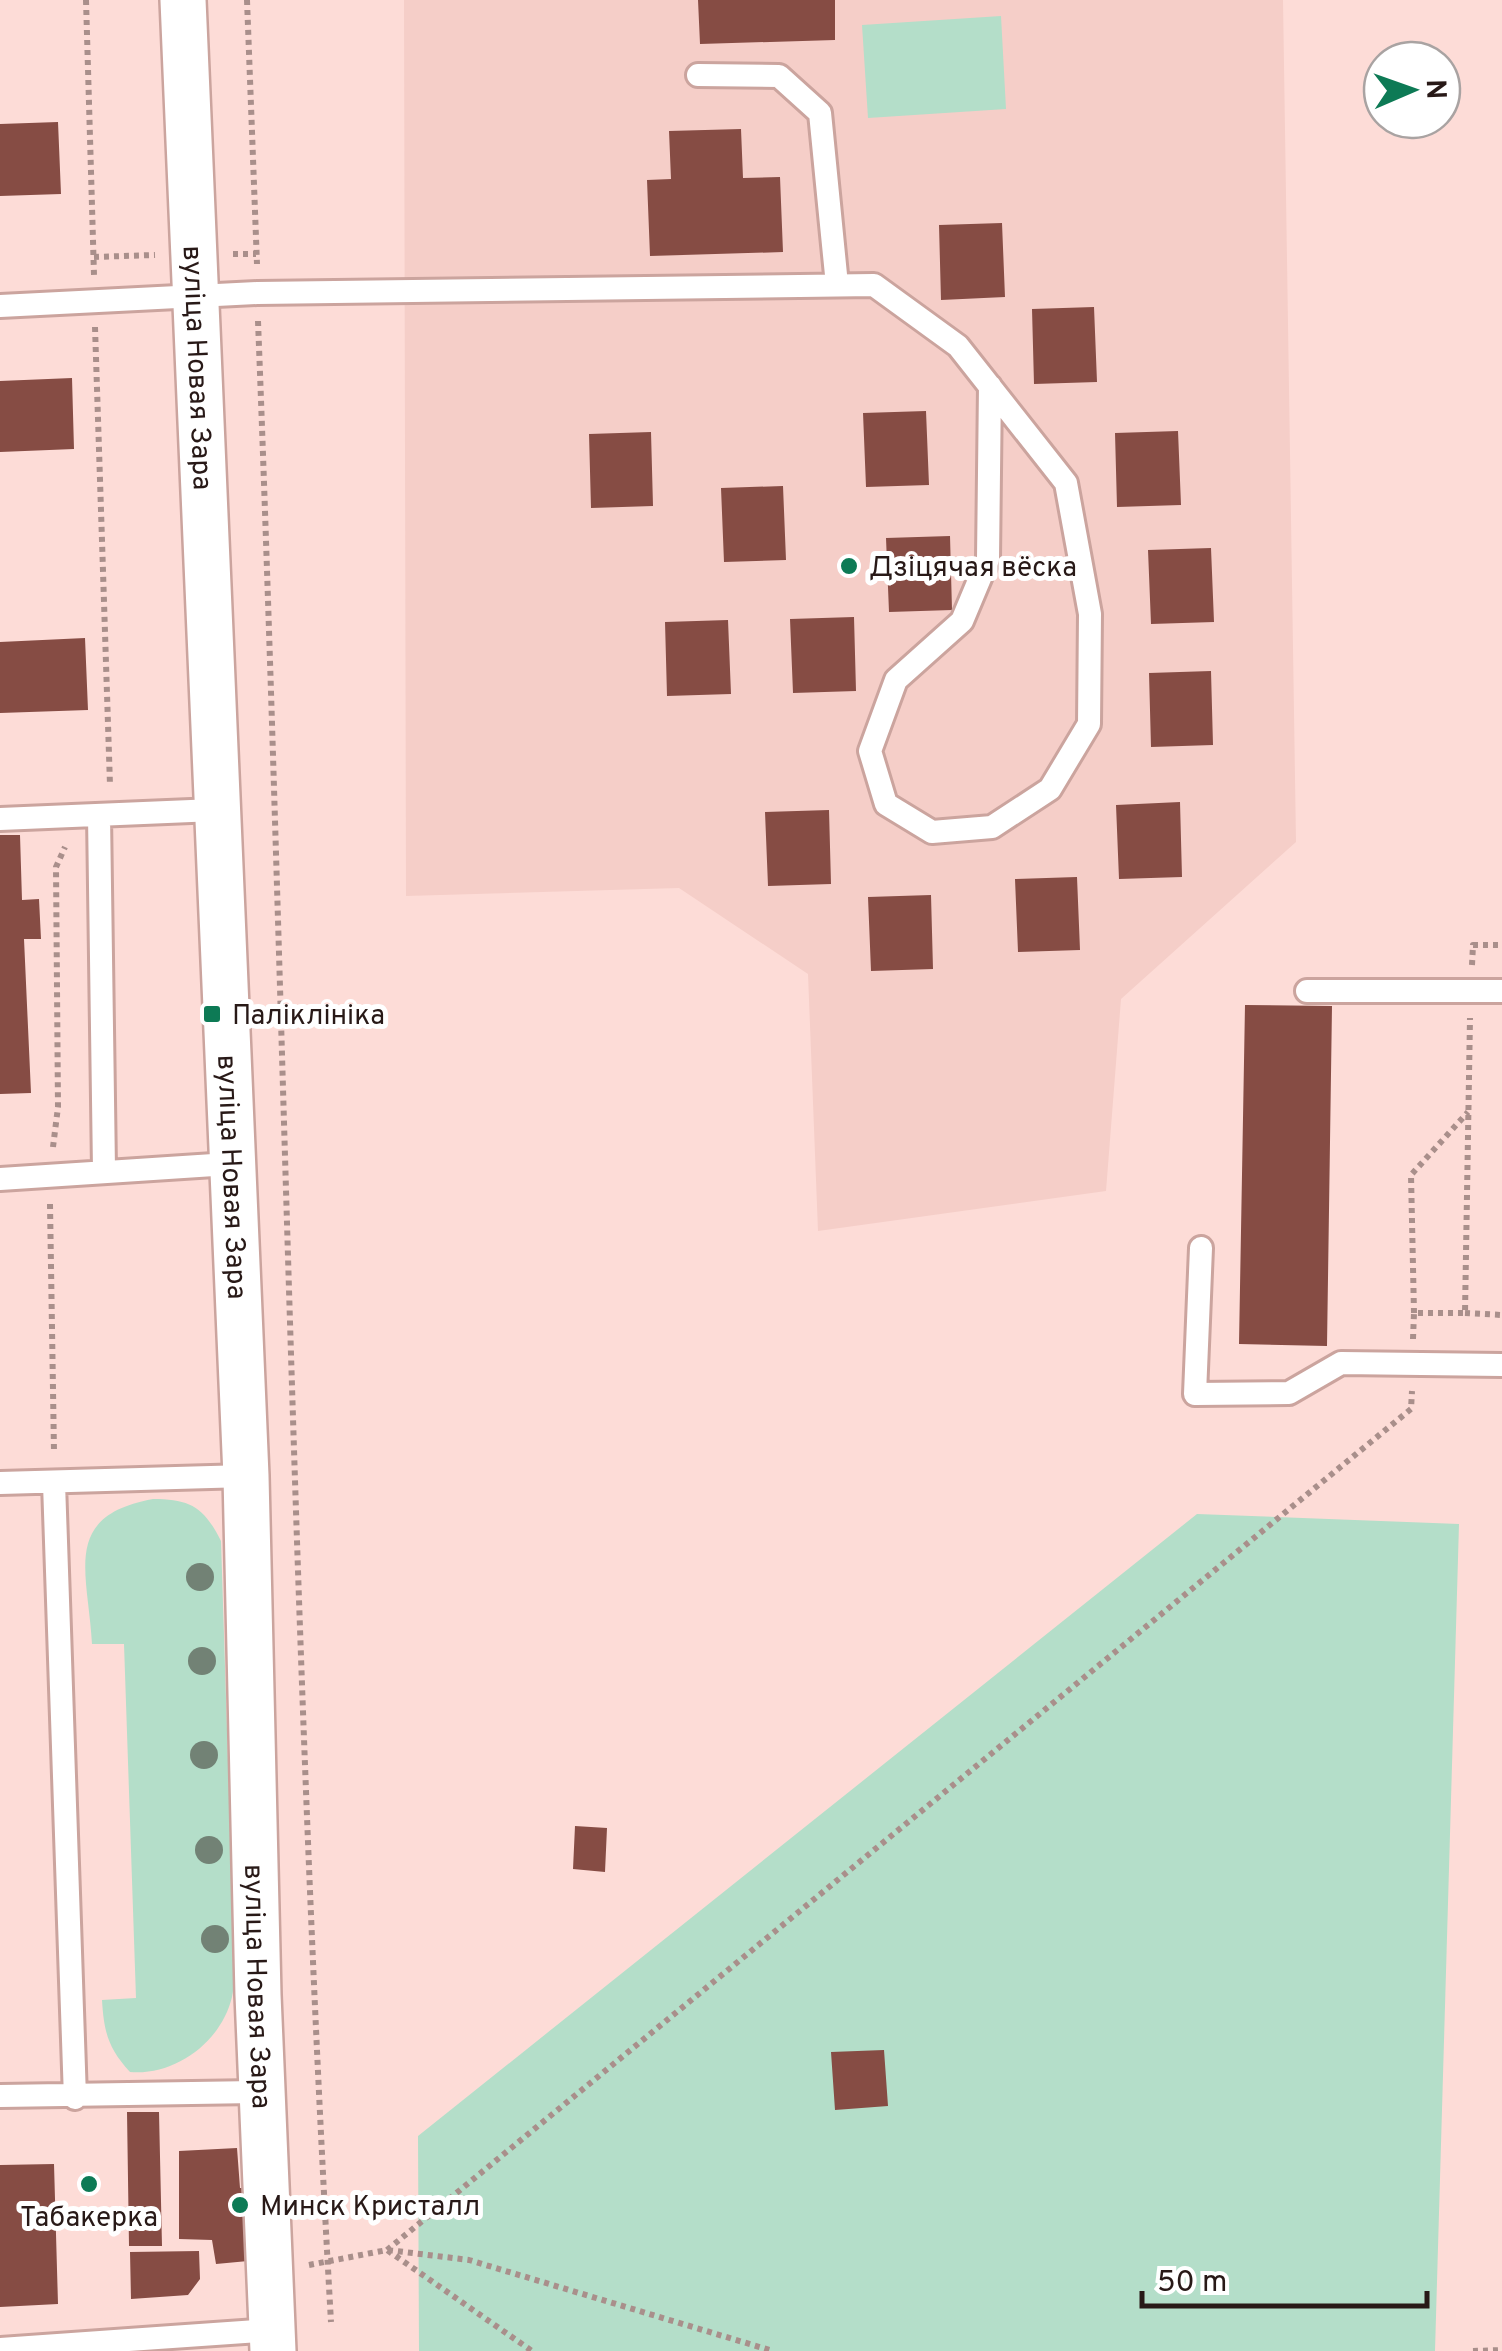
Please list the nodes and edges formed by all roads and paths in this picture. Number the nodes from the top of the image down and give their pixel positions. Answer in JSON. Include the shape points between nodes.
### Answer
{"nodes":[{"id":1,"x":86,"y":0,"type":"edge"},
{"id":2,"x":183,"y":0,"type":"edge"},
{"id":3,"x":246,"y":0,"type":"edge"},
{"id":4,"x":698,"y":75,"type":"dead end"},
{"id":5,"x":837,"y":285,"type":"junction"},
{"id":6,"x":257,"y":293,"type":"junction"},
{"id":7,"x":194,"y":298,"type":"junction"},
{"id":8,"x":94,"y":300,"type":"junction"},
{"id":9,"x":0,"y":306,"type":"edge"},
{"id":10,"x":990,"y":386,"type":"junction"},
{"id":11,"x":215,"y":810,"type":"junction"},
{"id":12,"x":89,"y":816,"type":"junction"},
{"id":13,"x":0,"y":819,"type":"edge"},
{"id":14,"x":1502,"y":945,"type":"edge"},
{"id":15,"x":1307,"y":991,"type":"dead end"},
{"id":16,"x":1502,"y":991,"type":"edge"},
{"id":17,"x":1470,"y":993,"type":"junction"},
{"id":18,"x":1468,"y":1112,"type":"junction"},
{"id":19,"x":229,"y":1164,"type":"junction"},
{"id":20,"x":104,"y":1170,"type":"junction"},
{"id":21,"x":50,"y":1172,"type":"junction"},
{"id":22,"x":0,"y":1179,"type":"edge"},
{"id":23,"x":1201,"y":1248,"type":"dead end"},
{"id":24,"x":1414,"y":1313,"type":"junction"},
{"id":25,"x":1465,"y":1313,"type":"junction"},
{"id":26,"x":1502,"y":1315,"type":"edge"},
{"id":27,"x":1502,"y":1365,"type":"edge"},
{"id":28,"x":1412,"y":1366,"type":"junction"},
{"id":29,"x":246,"y":1476,"type":"junction"},
{"id":30,"x":0,"y":1483,"type":"edge"},
{"id":31,"x":54,"y":1483,"type":"junction"},
{"id":32,"x":262,"y":2092,"type":"junction"},
{"id":33,"x":0,"y":2096,"type":"edge"},
{"id":34,"x":76,"y":2098,"type":"junction"},
{"id":35,"x":387,"y":2250,"type":"junction"},
{"id":36,"x":327,"y":2264,"type":"junction"},
{"id":37,"x":330,"y":2322,"type":"dead end"},
{"id":38,"x":273,"y":2340,"type":"edge"},
{"id":39,"x":0,"y":2349,"type":"edge"},
{"id":40,"x":1502,"y":2350,"type":"edge"},
{"id":41,"x":532,"y":2351,"type":"edge"},
{"id":42,"x":773,"y":2351,"type":"edge"},
{"id":43,"x":1473,"y":2351,"type":"edge"}],
"edges":[{"from":1,"to":8,"type":"path"},
{"from":2,"to":7,"type":"street","name":"вуліца Новая Зара"},
{"from":3,"to":6,"type":"path"},
{"from":4,"to":5,"type":"lane","via":[[779,76],[820,114]]},
{"from":5,"to":6,"type":"lane"},
{"from":5,"to":10,"type":"lane","via":[[874,285],[958,346]]},
{"from":6,"to":7,"type":"lane"},
{"from":6,"to":36,"type":"path"},
{"from":7,"to":8,"type":"lane"},
{"from":7,"to":11,"type":"street","name":"вуліца Новая Зара"},
{"from":8,"to":9,"type":"lane"},
{"from":8,"to":12,"type":"path","via":[[110,797]]},
{"from":10,"to":10,"type":"lane","via":[[1066,483],[1090,614],[1089,724],[1050,789],[992,827],[932,832],[886,804],[870,751],[896,680],[962,621],[988,559]]},
{"from":11,"to":12,"type":"lane"},
{"from":11,"to":19,"type":"street","name":"вуліца Новая Зара"},
{"from":12,"to":13,"type":"lane"},
{"from":12,"to":20,"type":"lane"},
{"from":12,"to":21,"type":"path","via":[[56,867],[58,1107]]},
{"from":14,"to":17,"type":"path","via":[[1473,945]]},
{"from":15,"to":17,"type":"lane"},
{"from":16,"to":17,"type":"lane"},
{"from":17,"to":18,"type":"path"},
{"from":18,"to":24,"type":"path","via":[[1412,1175]]},
{"from":18,"to":25,"type":"path"},
{"from":19,"to":20,"type":"lane"},
{"from":19,"to":29,"type":"street","name":"вуліца Новая Зара"},
{"from":20,"to":21,"type":"lane"},
{"from":21,"to":22,"type":"lane"},
{"from":21,"to":31,"type":"path"},
{"from":23,"to":28,"type":"lane","via":[[1195,1394],[1289,1393],[1341,1363]]},
{"from":24,"to":25,"type":"path"},
{"from":24,"to":28,"type":"path"},
{"from":25,"to":26,"type":"path"},
{"from":27,"to":28,"type":"lane"},
{"from":28,"to":35,"type":"path","via":[[1411,1409]]},
{"from":29,"to":31,"type":"lane"},
{"from":29,"to":32,"type":"street","name":"вуліца Новая Зара"},
{"from":30,"to":31,"type":"lane"},
{"from":31,"to":34,"type":"lane"},
{"from":32,"to":34,"type":"lane"},
{"from":32,"to":38,"type":"street","name":"вуліца Новая Зара"},
{"from":33,"to":34,"type":"lane"},
{"from":35,"to":36,"type":"path"},
{"from":35,"to":41,"type":"path"},
{"from":35,"to":42,"type":"path","via":[[469,2260]]},
{"from":36,"to":37,"type":"path"},
{"from":38,"to":39,"type":"lane"},
{"from":40,"to":43,"type":"path"}]}
